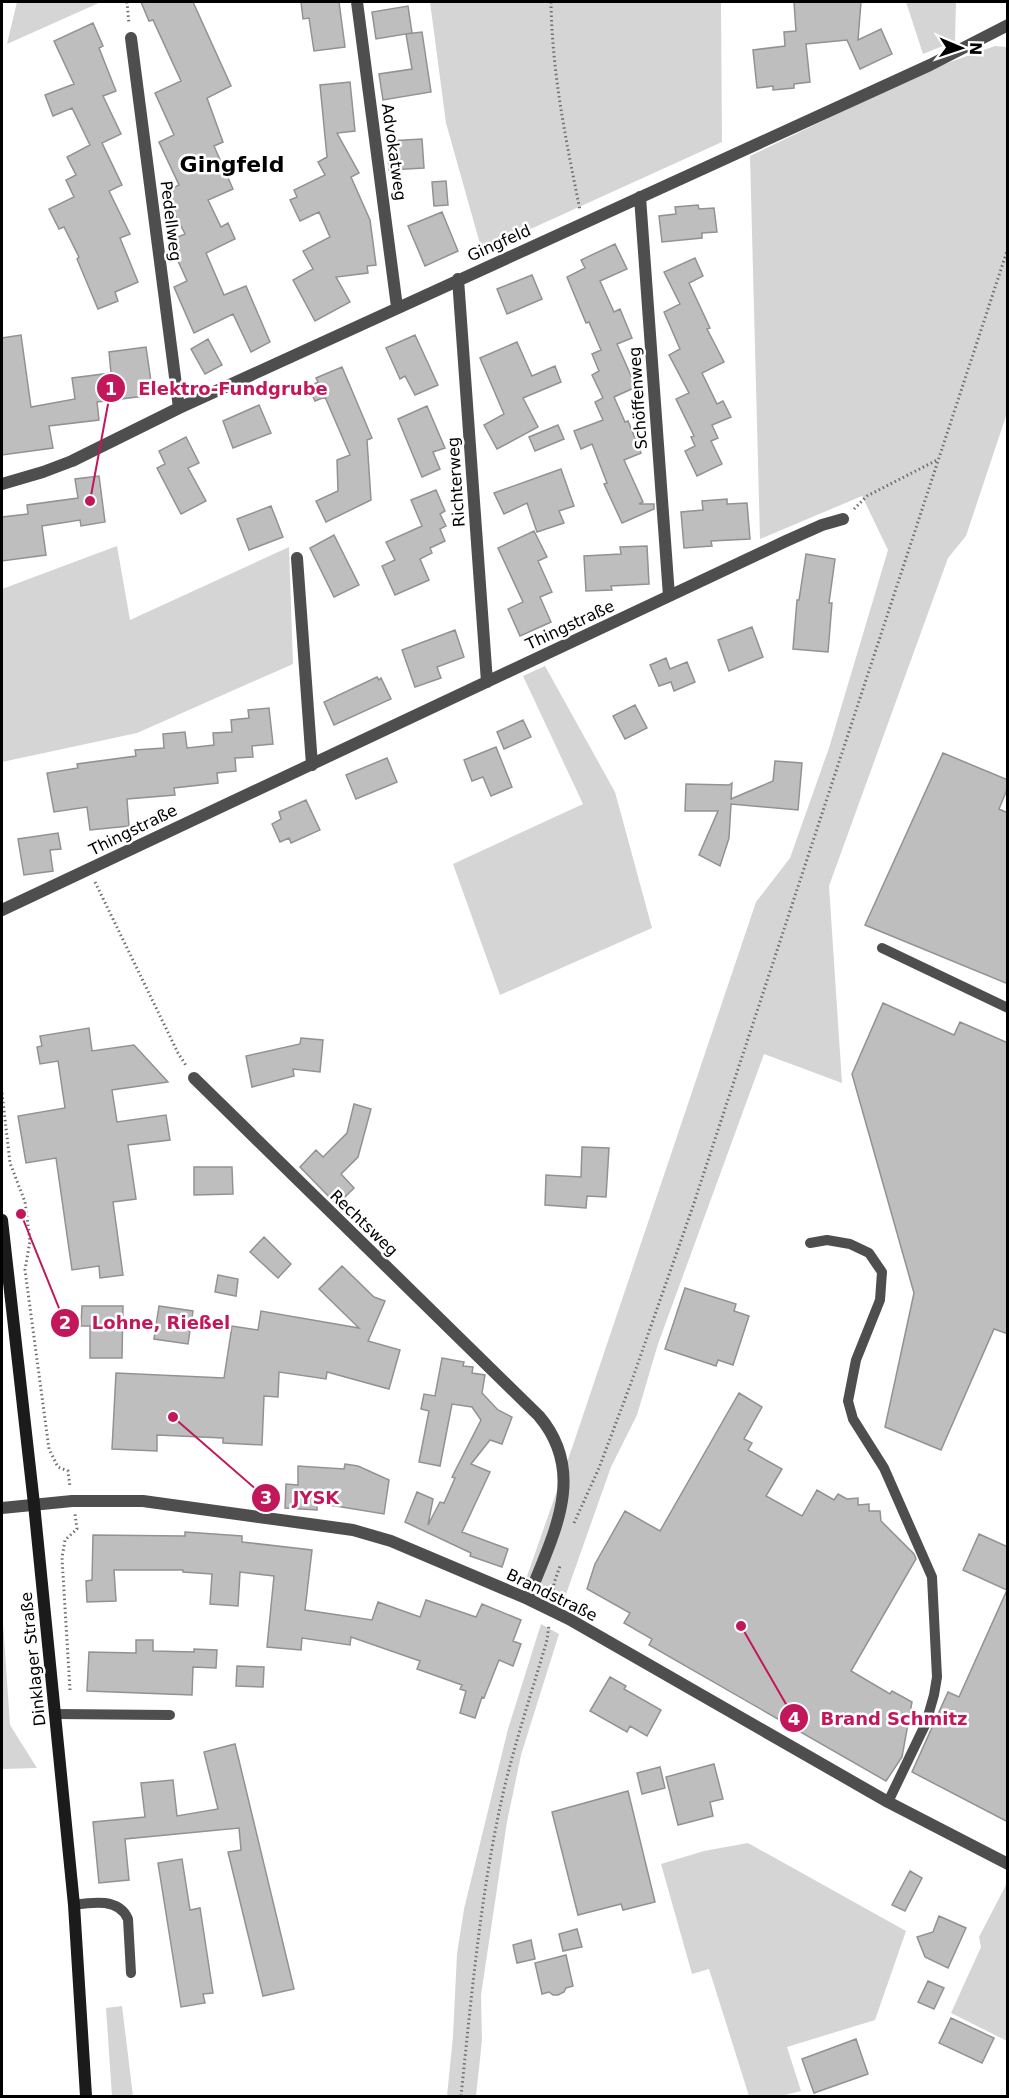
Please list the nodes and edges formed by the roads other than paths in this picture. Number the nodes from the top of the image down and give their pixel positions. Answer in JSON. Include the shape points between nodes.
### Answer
{"nodes":[{"id":1,"x":357,"y":2,"type":"edge"},
{"id":2,"x":1008,"y":25,"type":"edge"},
{"id":3,"x":131,"y":38,"type":"road end"},
{"id":4,"x":640,"y":197,"type":"junction"},
{"id":5,"x":458,"y":279,"type":"junction"},
{"id":6,"x":397,"y":308,"type":"junction"},
{"id":7,"x":179,"y":408,"type":"junction"},
{"id":8,"x":2,"y":484,"type":"edge"},
{"id":9,"x":843,"y":519,"type":"road end"},
{"id":10,"x":297,"y":558,"type":"dead end"},
{"id":11,"x":669,"y":596,"type":"junction"},
{"id":12,"x":487,"y":682,"type":"junction"},
{"id":13,"x":312,"y":765,"type":"junction"},
{"id":14,"x":2,"y":910,"type":"edge"},
{"id":15,"x":882,"y":948,"type":"dead end"},
{"id":16,"x":1008,"y":1008,"type":"edge"},
{"id":17,"x":195,"y":1078,"type":"road end"},
{"id":18,"x":2,"y":1220,"type":"edge"},
{"id":19,"x":810,"y":1244,"type":"dead end"},
{"id":20,"x":34,"y":1504,"type":"junction"},
{"id":21,"x":2,"y":1508,"type":"edge"},
{"id":22,"x":528,"y":1599,"type":"junction"},
{"id":23,"x":55,"y":1714,"type":"junction"},
{"id":24,"x":170,"y":1715,"type":"dead end"},
{"id":25,"x":888,"y":1802,"type":"junction"},
{"id":26,"x":1008,"y":1864,"type":"edge"},
{"id":27,"x":74,"y":1905,"type":"junction"},
{"id":28,"x":131,"y":1973,"type":"dead end"},
{"id":29,"x":86,"y":2097,"type":"edge"}],
"edges":[{"from":1,"to":6,"type":"street","name":"Advokatweg"},
{"from":2,"to":4,"type":"street","name":"Gingfeld","via":[[930,65]]},
{"from":3,"to":7,"type":"street","name":"Pedellweg"},
{"from":4,"to":5,"type":"street","name":"Gingfeld"},
{"from":4,"to":11,"type":"street","name":"Schöffenweg"},
{"from":5,"to":6,"type":"street","name":"Gingfeld"},
{"from":5,"to":12,"type":"street","name":"Richterweg"},
{"from":6,"to":7,"type":"street","name":"Gingfeld"},
{"from":7,"to":8,"type":"street","name":"Gingfeld","via":[[72,461]]},
{"from":9,"to":11,"type":"street","name":"Thingstraße","via":[[822,525]]},
{"from":10,"to":13,"type":"street"},
{"from":11,"to":12,"type":"street","name":"Thingstraße"},
{"from":12,"to":13,"type":"street","name":"Thingstraße"},
{"from":13,"to":14,"type":"street","name":"Thingstraße"},
{"from":15,"to":16,"type":"lane"},
{"from":17,"to":22,"type":"street","name":"Rechtsweg","via":[[551,1430],[565,1486],[561,1512]]},
{"from":18,"to":20,"type":"main road","name":"Dinklager Straße"},
{"from":19,"to":25,"type":"lane","via":[[827,1240],[850,1244],[869,1253],[882,1272],[880,1300],[856,1360],[848,1401],[853,1419],[884,1468],[932,1577],[937,1677],[934,1695],[926,1723]]},
{"from":20,"to":21,"type":"street","name":"Brandstraße"},
{"from":20,"to":22,"type":"street","name":"Brandstraße","via":[[143,1501],[353,1530],[391,1541]]},
{"from":20,"to":23,"type":"main road","name":"Dinklager Straße"},
{"from":22,"to":25,"type":"street","name":"Brandstraße"},
{"from":23,"to":24,"type":"lane"},
{"from":23,"to":27,"type":"main road","name":"Dinklager Straße"},
{"from":25,"to":26,"type":"street","name":"Brandstraße"},
{"from":27,"to":28,"type":"lane","via":[[107,1904],[125,1911]]},
{"from":27,"to":29,"type":"main road","name":"Dinklager Straße"}]}
